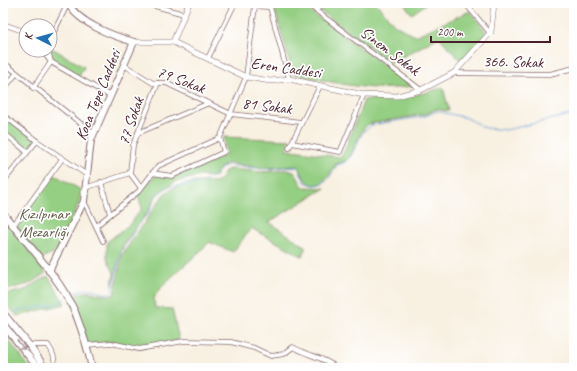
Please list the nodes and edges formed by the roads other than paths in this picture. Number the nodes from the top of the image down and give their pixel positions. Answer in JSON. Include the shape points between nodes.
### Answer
{"nodes":[{"id":1,"x":68,"y":3,"type":"edge"},
{"id":2,"x":144,"y":3,"type":"edge"},
{"id":3,"x":189,"y":3,"type":"edge"},
{"id":4,"x":235,"y":3,"type":"edge"},
{"id":5,"x":248,"y":3,"type":"edge"},
{"id":6,"x":306,"y":3,"type":"edge"},
{"id":7,"x":322,"y":3,"type":"edge"},
{"id":8,"x":465,"y":3,"type":"edge"},
{"id":9,"x":494,"y":3,"type":"edge"},
{"id":10,"x":270,"y":5,"type":"edge"},
{"id":11,"x":255,"y":6,"type":"junction"},
{"id":12,"x":316,"y":11,"type":"junction"},
{"id":13,"x":184,"y":14,"type":"junction"},
{"id":14,"x":3,"y":24,"type":"edge"},
{"id":15,"x":58,"y":24,"type":"edge"},
{"id":16,"x":18,"y":29,"type":"edge"},
{"id":17,"x":490,"y":33,"type":"junction"},
{"id":18,"x":134,"y":42,"type":"junction"},
{"id":19,"x":173,"y":42,"type":"junction"},
{"id":20,"x":48,"y":58,"type":"edge"},
{"id":21,"x":50,"y":58,"type":"edge"},
{"id":22,"x":208,"y":58,"type":"junction"},
{"id":23,"x":3,"y":62,"type":"edge"},
{"id":24,"x":51,"y":62,"type":"junction"},
{"id":25,"x":124,"y":65,"type":"junction"},
{"id":26,"x":572,"y":70,"type":"edge"},
{"id":27,"x":454,"y":73,"type":"junction"},
{"id":28,"x":16,"y":74,"type":"junction"},
{"id":29,"x":246,"y":77,"type":"junction"},
{"id":30,"x":289,"y":79,"type":"junction"},
{"id":31,"x":158,"y":83,"type":"junction"},
{"id":32,"x":320,"y":86,"type":"junction"},
{"id":33,"x":33,"y":88,"type":"junction"},
{"id":34,"x":3,"y":90,"type":"edge"},
{"id":35,"x":421,"y":90,"type":"junction"},
{"id":36,"x":364,"y":94,"type":"junction"},
{"id":37,"x":110,"y":96,"type":"junction"},
{"id":38,"x":209,"y":103,"type":"junction"},
{"id":39,"x":231,"y":114,"type":"junction"},
{"id":40,"x":3,"y":116,"type":"edge"},
{"id":41,"x":301,"y":122,"type":"junction"},
{"id":42,"x":3,"y":132,"type":"edge"},
{"id":43,"x":138,"y":133,"type":"junction"},
{"id":44,"x":94,"y":134,"type":"junction"},
{"id":45,"x":220,"y":138,"type":"junction"},
{"id":46,"x":37,"y":141,"type":"junction"},
{"id":47,"x":292,"y":143,"type":"junction"},
{"id":48,"x":289,"y":148,"type":"dead end"},
{"id":49,"x":27,"y":152,"type":"junction"},
{"id":50,"x":62,"y":159,"type":"junction"},
{"id":51,"x":152,"y":173,"type":"junction"},
{"id":52,"x":130,"y":174,"type":"junction"},
{"id":53,"x":87,"y":175,"type":"junction"},
{"id":54,"x":3,"y":182,"type":"edge"},
{"id":55,"x":101,"y":182,"type":"junction"},
{"id":56,"x":85,"y":188,"type":"junction"},
{"id":57,"x":141,"y":188,"type":"junction"},
{"id":58,"x":84,"y":201,"type":"junction"},
{"id":59,"x":3,"y":213,"type":"edge"},
{"id":60,"x":110,"y":214,"type":"junction"},
{"id":61,"x":13,"y":226,"type":"junction"},
{"id":62,"x":96,"y":226,"type":"junction"},
{"id":63,"x":103,"y":242,"type":"dead end"},
{"id":64,"x":49,"y":271,"type":"junction"},
{"id":65,"x":3,"y":314,"type":"edge"},
{"id":66,"x":3,"y":324,"type":"edge"},
{"id":67,"x":29,"y":345,"type":"junction"},
{"id":68,"x":86,"y":345,"type":"junction"},
{"id":69,"x":38,"y":368,"type":"edge"},
{"id":70,"x":45,"y":368,"type":"edge"},
{"id":71,"x":54,"y":368,"type":"edge"},
{"id":72,"x":92,"y":368,"type":"edge"},
{"id":73,"x":337,"y":368,"type":"edge"}],
"edges":[{"from":1,"to":15,"type":"street"},
{"from":1,"to":18,"type":"main road","name":"Eren Caddesi","via":[[76,15],[91,25]]},
{"from":2,"to":13,"type":"street"},
{"from":3,"to":13,"type":"street"},
{"from":4,"to":22,"type":"street"},
{"from":5,"to":11,"type":"street"},
{"from":6,"to":12,"type":"street","name":"Sinem Sokak"},
{"from":7,"to":12,"type":"street"},
{"from":8,"to":17,"type":"street"},
{"from":9,"to":17,"type":"street"},
{"from":10,"to":11,"type":"street"},
{"from":10,"to":30,"type":"street"},
{"from":11,"to":29,"type":"street"},
{"from":12,"to":35,"type":"street","name":"Sinem Sokak","via":[[386,61]]},
{"from":13,"to":19,"type":"street"},
{"from":14,"to":16,"type":"street"},
{"from":17,"to":27,"type":"street","name":"Eren Caddesi"},
{"from":18,"to":19,"type":"street","name":"Eren Caddesi"},
{"from":18,"to":25,"type":"main road","name":"Koca Tepe Caddesi"},
{"from":19,"to":22,"type":"street","name":"Eren Caddesi"},
{"from":20,"to":24,"type":"street"},
{"from":21,"to":24,"type":"street"},
{"from":22,"to":29,"type":"street","name":"Eren Caddesi"},
{"from":23,"to":28,"type":"street"},
{"from":24,"to":33,"type":"street"},
{"from":24,"to":37,"type":"street"},
{"from":25,"to":31,"type":"street","name":"79 Sokak","via":[[153,83]]},
{"from":25,"to":37,"type":"main road","name":"Koca Tepe Caddesi"},
{"from":26,"to":27,"type":"street","name":"366. Sokak","via":[[550,74]]},
{"from":27,"to":35,"type":"street","name":"Eren Caddesi"},
{"from":28,"to":33,"type":"street"},
{"from":28,"to":34,"type":"street"},
{"from":29,"to":30,"type":"street","name":"Eren Caddesi","via":[[270,81]]},
{"from":29,"to":39,"type":"street"},
{"from":30,"to":32,"type":"street","name":"Eren Caddesi"},
{"from":31,"to":38,"type":"street","name":"79 Sokak","via":[[166,83]]},
{"from":31,"to":43,"type":"street","name":"77 Sokak"},
{"from":32,"to":36,"type":"street","name":"Eren Caddesi"},
{"from":32,"to":41,"type":"street"},
{"from":33,"to":44,"type":"street"},
{"from":35,"to":36,"type":"street","name":"Eren Caddesi","via":[[397,96]]},
{"from":36,"to":47,"type":"street","via":[[340,152]]},
{"from":37,"to":44,"type":"main road","name":"Koca Tepe Caddesi"},
{"from":38,"to":39,"type":"street","name":"79 Sokak"},
{"from":38,"to":43,"type":"street"},
{"from":39,"to":41,"type":"street","name":"81 Sokak"},
{"from":39,"to":45,"type":"street"},
{"from":40,"to":46,"type":"street"},
{"from":41,"to":47,"type":"street"},
{"from":42,"to":49,"type":"street"},
{"from":43,"to":52,"type":"street","name":"77 Sokak","via":[[133,145]]},
{"from":44,"to":53,"type":"main road","name":"Koca Tepe Caddesi"},
{"from":45,"to":51,"type":"street","via":[[158,166]]},
{"from":45,"to":51,"type":"street","via":[[224,152],[172,176]]},
{"from":46,"to":49,"type":"street"},
{"from":46,"to":50,"type":"street"},
{"from":47,"to":48,"type":"street"},
{"from":49,"to":54,"type":"street"},
{"from":50,"to":53,"type":"street"},
{"from":50,"to":61,"type":"street"},
{"from":51,"to":57,"type":"street"},
{"from":52,"to":55,"type":"street"},
{"from":52,"to":57,"type":"street"},
{"from":53,"to":56,"type":"main road","name":"Koca Tepe Caddesi"},
{"from":55,"to":56,"type":"street"},
{"from":55,"to":60,"type":"street"},
{"from":56,"to":58,"type":"main road","name":"Koca Tepe Caddesi"},
{"from":57,"to":60,"type":"street"},
{"from":58,"to":62,"type":"street"},
{"from":58,"to":64,"type":"main road","name":"Koca Tepe Caddesi"},
{"from":59,"to":61,"type":"main road"},
{"from":60,"to":62,"type":"street"},
{"from":61,"to":64,"type":"main road"},
{"from":62,"to":63,"type":"street"},
{"from":64,"to":68,"type":"main road","via":[[74,311]]},
{"from":65,"to":67,"type":"main road"},
{"from":66,"to":69,"type":"main road","one_way":true},
{"from":67,"to":70,"type":"main road"},
{"from":67,"to":71,"type":"street","via":[[48,346],[56,362]]},
{"from":68,"to":72,"type":"main road"},
{"from":68,"to":73,"type":"street","via":[[111,343],[139,349],[184,341],[231,342],[272,356],[284,354],[293,347],[305,354],[329,361]]}]}
